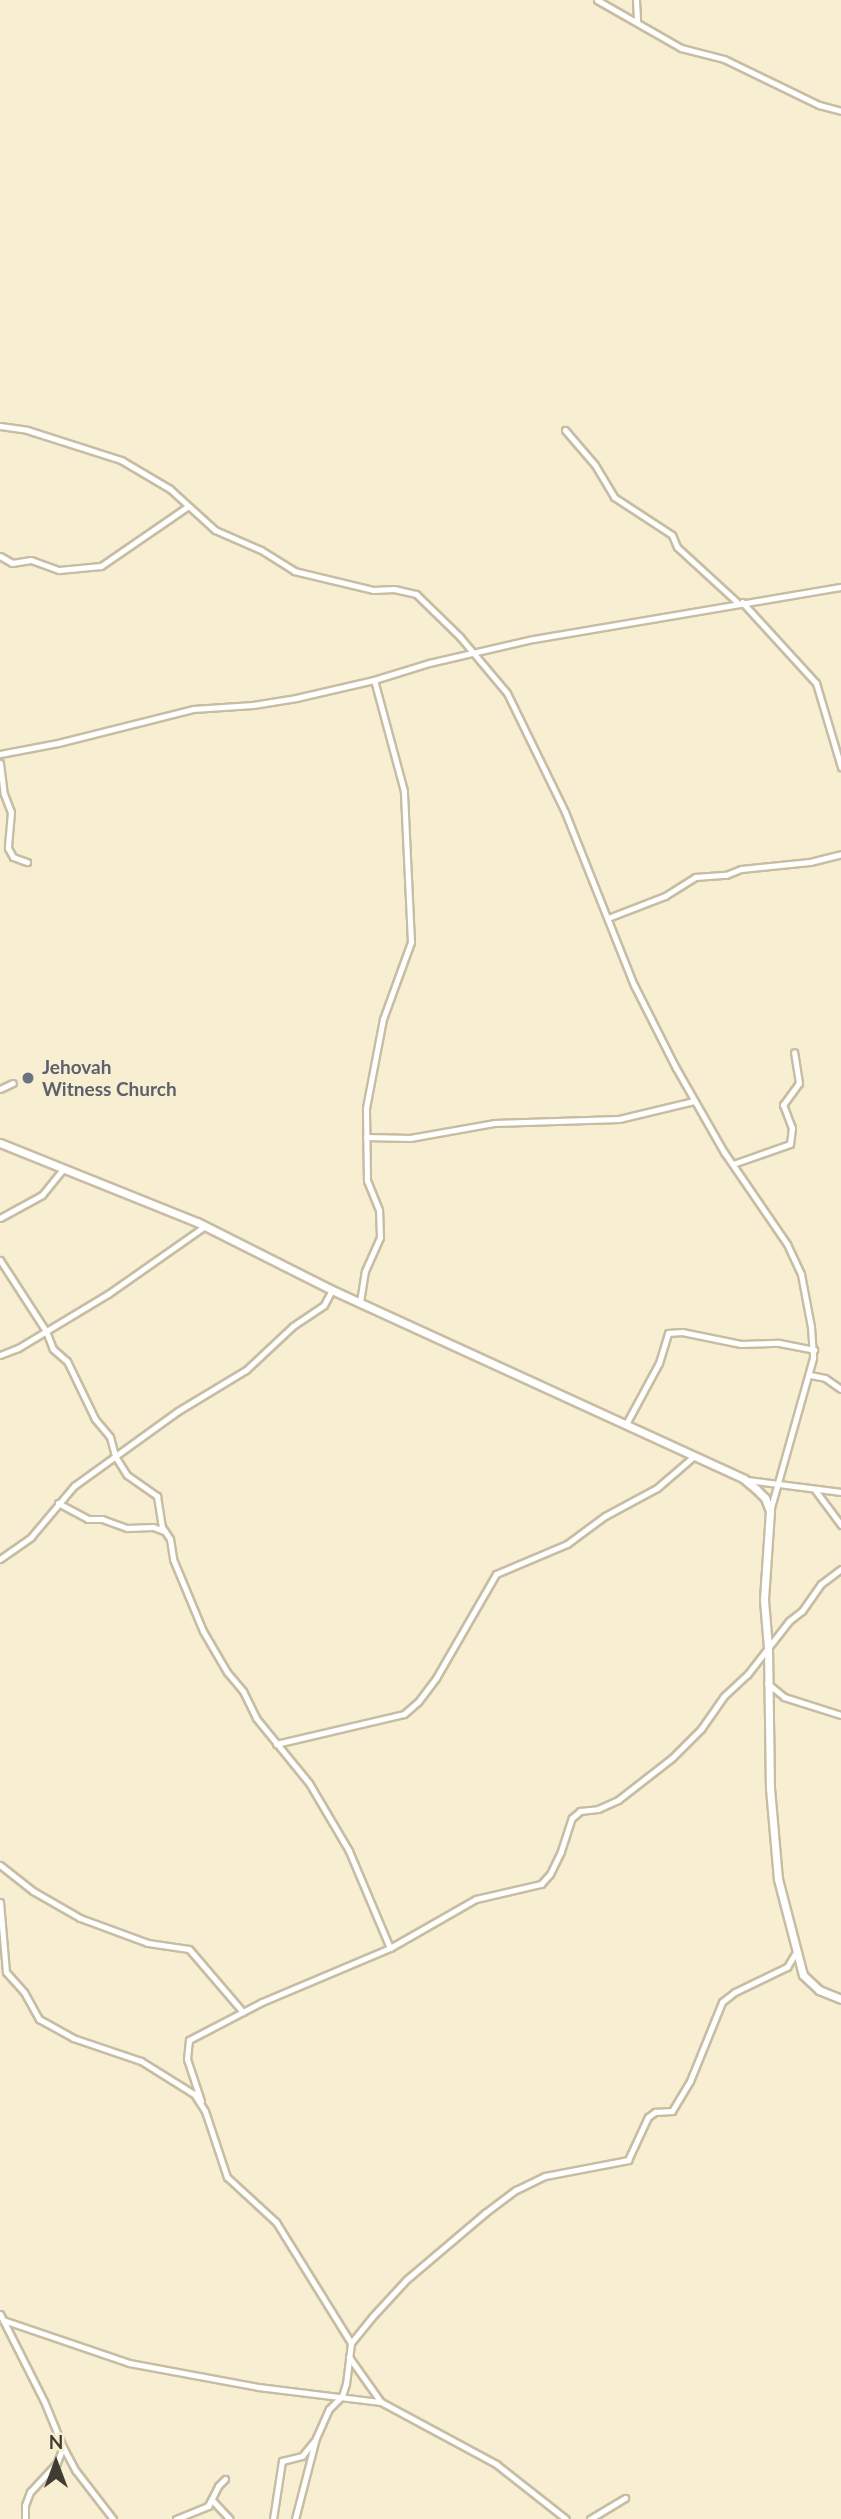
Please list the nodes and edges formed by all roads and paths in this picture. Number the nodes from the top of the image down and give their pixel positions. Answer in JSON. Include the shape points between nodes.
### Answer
{"nodes":[{"id":1,"x":597,"y":0,"type":"edge"},
{"id":2,"x":636,"y":0,"type":"edge"},
{"id":3,"x":637,"y":22,"type":"junction"},
{"id":4,"x":841,"y":111,"type":"edge"},
{"id":5,"x":0,"y":426,"type":"edge"},
{"id":6,"x":565,"y":430,"type":"dead end"},
{"id":7,"x":187,"y":507,"type":"junction"},
{"id":8,"x":0,"y":556,"type":"edge"},
{"id":9,"x":841,"y":587,"type":"edge"},
{"id":10,"x":740,"y":602,"type":"junction"},
{"id":11,"x":473,"y":652,"type":"junction"},
{"id":12,"x":374,"y":680,"type":"junction"},
{"id":13,"x":0,"y":754,"type":"edge"},
{"id":14,"x":0,"y":763,"type":"edge"},
{"id":15,"x":841,"y":767,"type":"edge"},
{"id":16,"x":841,"y":854,"type":"edge"},
{"id":17,"x":27,"y":862,"type":"dead end"},
{"id":18,"x":608,"y":918,"type":"junction"},
{"id":19,"x":794,"y":1052,"type":"dead end"},
{"id":20,"x":13,"y":1083,"type":"dead end"},
{"id":21,"x":0,"y":1089,"type":"edge"},
{"id":22,"x":694,"y":1101,"type":"junction"},
{"id":23,"x":366,"y":1137,"type":"junction"},
{"id":24,"x":0,"y":1143,"type":"edge"},
{"id":25,"x":733,"y":1164,"type":"junction"},
{"id":26,"x":63,"y":1169,"type":"junction"},
{"id":27,"x":0,"y":1219,"type":"edge"},
{"id":28,"x":205,"y":1226,"type":"junction"},
{"id":29,"x":0,"y":1260,"type":"edge"},
{"id":30,"x":332,"y":1290,"type":"junction"},
{"id":31,"x":360,"y":1302,"type":"junction"},
{"id":32,"x":46,"y":1331,"type":"junction"},
{"id":33,"x":814,"y":1350,"type":"junction"},
{"id":34,"x":0,"y":1355,"type":"edge"},
{"id":35,"x":810,"y":1375,"type":"junction"},
{"id":36,"x":841,"y":1389,"type":"edge"},
{"id":37,"x":626,"y":1424,"type":"junction"},
{"id":38,"x":115,"y":1456,"type":"junction"},
{"id":39,"x":693,"y":1457,"type":"junction"},
{"id":40,"x":744,"y":1479,"type":"junction"},
{"id":41,"x":778,"y":1486,"type":"junction"},
{"id":42,"x":815,"y":1490,"type":"junction"},
{"id":43,"x":840,"y":1491,"type":"edge"},
{"id":44,"x":58,"y":1503,"type":"junction"},
{"id":45,"x":770,"y":1511,"type":"junction"},
{"id":46,"x":841,"y":1525,"type":"edge"},
{"id":47,"x":164,"y":1531,"type":"junction"},
{"id":48,"x":0,"y":1559,"type":"edge"},
{"id":49,"x":841,"y":1569,"type":"edge"},
{"id":50,"x":768,"y":1648,"type":"junction"},
{"id":51,"x":767,"y":1683,"type":"junction"},
{"id":52,"x":841,"y":1715,"type":"edge"},
{"id":53,"x":276,"y":1744,"type":"junction"},
{"id":54,"x":0,"y":1865,"type":"edge"},
{"id":55,"x":0,"y":1902,"type":"edge"},
{"id":56,"x":390,"y":1948,"type":"junction"},
{"id":57,"x":796,"y":1952,"type":"junction"},
{"id":58,"x":841,"y":1999,"type":"edge"},
{"id":59,"x":243,"y":2012,"type":"junction"},
{"id":60,"x":201,"y":2101,"type":"junction"},
{"id":61,"x":1,"y":2317,"type":"edge"},
{"id":62,"x":351,"y":2343,"type":"junction"},
{"id":63,"x":349,"y":2357,"type":"junction"},
{"id":64,"x":342,"y":2396,"type":"junction"},
{"id":65,"x":381,"y":2402,"type":"junction"},
{"id":66,"x":316,"y":2438,"type":"junction"},
{"id":67,"x":63,"y":2447,"type":"junction"},
{"id":68,"x":225,"y":2479,"type":"dead end"},
{"id":69,"x":625,"y":2498,"type":"dead end"},
{"id":70,"x":212,"y":2500,"type":"junction"},
{"id":71,"x":25,"y":2519,"type":"edge"},
{"id":72,"x":113,"y":2519,"type":"edge"},
{"id":73,"x":176,"y":2519,"type":"edge"},
{"id":74,"x":230,"y":2519,"type":"edge"},
{"id":75,"x":272,"y":2519,"type":"edge"},
{"id":76,"x":295,"y":2519,"type":"edge"},
{"id":77,"x":566,"y":2519,"type":"edge"},
{"id":78,"x":590,"y":2519,"type":"edge"}],
"edges":[{"from":1,"to":3,"type":"street"},
{"from":2,"to":3,"type":"street"},
{"from":3,"to":4,"type":"street","via":[[681,48],[724,59]]},
{"from":5,"to":7,"type":"street","via":[[121,460],[170,489]]},
{"from":6,"to":10,"type":"street","via":[[595,465],[614,497],[672,535],[677,547]]},
{"from":7,"to":8,"type":"street","via":[[101,566],[68,571],[31,560],[12,563]]},
{"from":7,"to":11,"type":"street","via":[[215,530],[294,571],[373,590],[416,594]]},
{"from":9,"to":10,"type":"street"},
{"from":10,"to":11,"type":"street"},
{"from":10,"to":15,"type":"street","via":[[816,683]]},
{"from":11,"to":12,"type":"street"},
{"from":11,"to":18,"type":"street","via":[[507,693],[565,812]]},
{"from":12,"to":13,"type":"street","via":[[253,705],[192,709]]},
{"from":12,"to":23,"type":"street","via":[[404,791],[411,933],[406,960],[380,1028],[366,1108]]},
{"from":14,"to":17,"type":"street","via":[[11,812],[8,848],[13,857]]},
{"from":16,"to":18,"type":"street","via":[[695,877],[665,896]]},
{"from":18,"to":22,"type":"street","via":[[634,985]]},
{"from":19,"to":25,"type":"street","via":[[799,1083],[783,1105],[792,1128],[790,1144]]},
{"from":20,"to":21,"type":"street"},
{"from":22,"to":23,"type":"street","via":[[619,1119],[494,1123],[411,1138]]},
{"from":22,"to":25,"type":"street"},
{"from":23,"to":31,"type":"street","via":[[367,1181],[379,1210],[380,1237]]},
{"from":24,"to":26,"type":"street"},
{"from":25,"to":33,"type":"street","via":[[798,1266]]},
{"from":26,"to":27,"type":"street","via":[[42,1195]]},
{"from":26,"to":28,"type":"street"},
{"from":28,"to":30,"type":"street"},
{"from":28,"to":32,"type":"street"},
{"from":29,"to":32,"type":"street"},
{"from":30,"to":31,"type":"street"},
{"from":30,"to":38,"type":"street","via":[[324,1305],[293,1326],[246,1370]]},
{"from":31,"to":37,"type":"street"},
{"from":32,"to":34,"type":"street"},
{"from":32,"to":38,"type":"street","via":[[53,1349],[67,1361],[94,1419],[110,1437]]},
{"from":33,"to":35,"type":"street"},
{"from":33,"to":37,"type":"street","via":[[668,1333],[659,1363]]},
{"from":35,"to":36,"type":"street"},
{"from":35,"to":41,"type":"street"},
{"from":37,"to":39,"type":"street"},
{"from":38,"to":44,"type":"street"},
{"from":38,"to":47,"type":"street","via":[[132,1481],[158,1496]]},
{"from":39,"to":40,"type":"street"},
{"from":39,"to":53,"type":"street","via":[[657,1488],[605,1516],[567,1544],[496,1574],[436,1678],[404,1714]]},
{"from":40,"to":41,"type":"street"},
{"from":40,"to":45,"type":"street","via":[[765,1498]]},
{"from":41,"to":42,"type":"street"},
{"from":41,"to":45,"type":"street"},
{"from":42,"to":43,"type":"street"},
{"from":42,"to":46,"type":"street"},
{"from":44,"to":47,"type":"street","via":[[88,1519]]},
{"from":44,"to":48,"type":"street","via":[[31,1538]]},
{"from":45,"to":50,"type":"street","via":[[764,1600]]},
{"from":47,"to":53,"type":"street","via":[[203,1632]]},
{"from":49,"to":50,"type":"street","via":[[821,1584]]},
{"from":50,"to":51,"type":"street"},
{"from":50,"to":56,"type":"street","via":[[661,1769],[618,1800],[580,1811],[572,1818],[561,1851],[541,1884],[488,1894]]},
{"from":51,"to":52,"type":"street","via":[[784,1697]]},
{"from":51,"to":57,"type":"street","via":[[775,1858]]},
{"from":53,"to":56,"type":"street","via":[[302,1772],[349,1851]]},
{"from":54,"to":59,"type":"street","via":[[80,1918],[148,1943],[189,1949]]},
{"from":55,"to":60,"type":"street","via":[[6,1972],[39,2019],[73,2038],[141,2061]]},
{"from":56,"to":59,"type":"street"},
{"from":57,"to":58,"type":"street","via":[[807,1979]]},
{"from":57,"to":62,"type":"street","via":[[786,1967],[722,2002],[690,2081],[672,2111],[648,2117],[628,2160],[545,2176],[516,2190],[407,2280]]},
{"from":59,"to":60,"type":"street","via":[[187,2044],[187,2059]]},
{"from":60,"to":62,"type":"street","via":[[227,2178],[276,2221]]},
{"from":61,"to":64,"type":"street","via":[[129,2363],[258,2387]]},
{"from":61,"to":67,"type":"street"},
{"from":62,"to":63,"type":"street"},
{"from":63,"to":64,"type":"street"},
{"from":63,"to":65,"type":"street"},
{"from":64,"to":65,"type":"street"},
{"from":64,"to":66,"type":"street","via":[[331,2406]]},
{"from":65,"to":77,"type":"street","via":[[496,2464]]},
{"from":66,"to":75,"type":"street","via":[[302,2456],[282,2461]]},
{"from":66,"to":76,"type":"street"},
{"from":67,"to":71,"type":"street","via":[[57,2463],[30,2492]]},
{"from":67,"to":72,"type":"street"},
{"from":68,"to":70,"type":"street"},
{"from":69,"to":78,"type":"street"},
{"from":70,"to":73,"type":"street"},
{"from":70,"to":74,"type":"street"}]}
